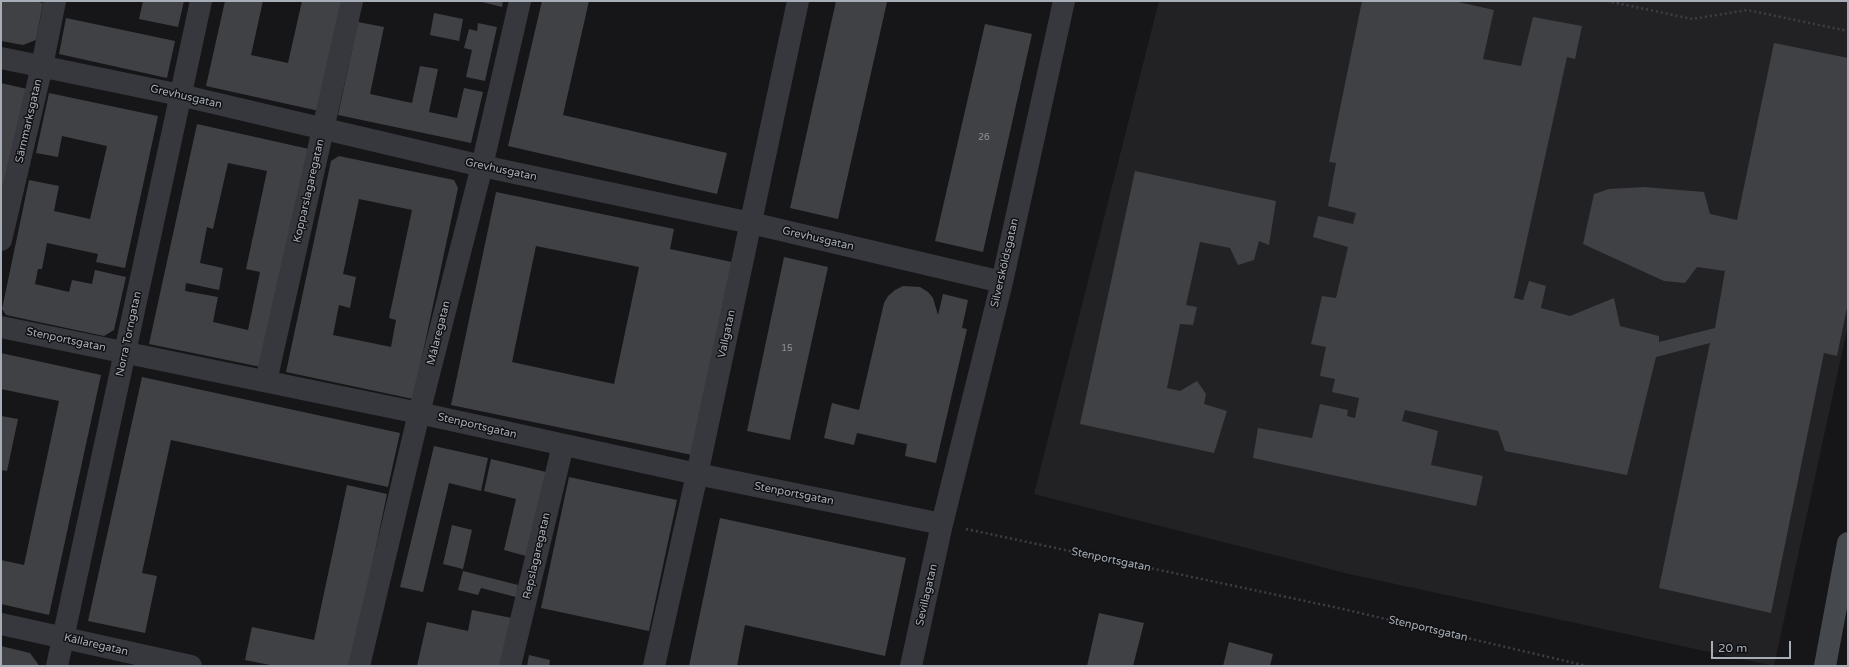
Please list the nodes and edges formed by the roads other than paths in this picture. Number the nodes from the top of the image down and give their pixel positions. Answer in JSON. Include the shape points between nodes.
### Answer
{"nodes":[{"id":1,"x":55,"y":1,"type":"edge"},
{"id":2,"x":201,"y":1,"type":"edge"},
{"id":3,"x":352,"y":1,"type":"edge"},
{"id":4,"x":520,"y":1,"type":"edge"},
{"id":5,"x":798,"y":1,"type":"edge"},
{"id":6,"x":1064,"y":1,"type":"edge"},
{"id":7,"x":1,"y":58,"type":"edge"},
{"id":8,"x":42,"y":66,"type":"junction"},
{"id":9,"x":180,"y":95,"type":"junction"},
{"id":10,"x":323,"y":130,"type":"junction"},
{"id":11,"x":482,"y":166,"type":"junction"},
{"id":12,"x":751,"y":223,"type":"junction"},
{"id":13,"x":1,"y":240,"type":"edge"},
{"id":14,"x":1002,"y":282,"type":"junction"},
{"id":15,"x":1,"y":327,"type":"edge"},
{"id":16,"x":125,"y":352,"type":"junction"},
{"id":17,"x":266,"y":381,"type":"junction"},
{"id":18,"x":419,"y":413,"type":"junction"},
{"id":19,"x":563,"y":445,"type":"junction"},
{"id":20,"x":696,"y":474,"type":"junction"},
{"id":21,"x":942,"y":524,"type":"junction"},
{"id":22,"x":1848,"y":543,"type":"edge"},
{"id":23,"x":1,"y":624,"type":"edge"},
{"id":24,"x":64,"y":638,"type":"junction"},
{"id":25,"x":57,"y":666,"type":"edge"},
{"id":26,"x":191,"y":666,"type":"edge"},
{"id":27,"x":359,"y":666,"type":"edge"},
{"id":28,"x":510,"y":666,"type":"edge"},
{"id":29,"x":654,"y":666,"type":"edge"},
{"id":30,"x":911,"y":666,"type":"edge"},
{"id":31,"x":1826,"y":666,"type":"edge"}],
"edges":[{"from":1,"to":8,"type":"street","name":"Särnmarksgatan"},
{"from":2,"to":9,"type":"street","name":"Norra Torngatan"},
{"from":3,"to":10,"type":"street","name":"Kopparslagaregatan"},
{"from":4,"to":11,"type":"street","name":"Målaregatan"},
{"from":5,"to":12,"type":"street","name":"Vallgatan"},
{"from":6,"to":14,"type":"street","name":"Silversköldsgatan"},
{"from":7,"to":8,"type":"street","name":"Grevhusgatan"},
{"from":8,"to":9,"type":"street","name":"Grevhusgatan"},
{"from":8,"to":13,"type":"street","name":"Särnmarksgatan"},
{"from":9,"to":10,"type":"street","name":"Grevhusgatan"},
{"from":9,"to":16,"type":"street","name":"Norra Torngatan"},
{"from":10,"to":11,"type":"street","name":"Grevhusgatan"},
{"from":10,"to":17,"type":"street","name":"Kopparslagaregatan"},
{"from":11,"to":12,"type":"street","name":"Grevhusgatan"},
{"from":11,"to":18,"type":"street","name":"Målaregatan"},
{"from":12,"to":14,"type":"street","name":"Grevhusgatan"},
{"from":12,"to":20,"type":"street","name":"Vallgatan"},
{"from":14,"to":21,"type":"street","name":"Silversköldsgatan"},
{"from":15,"to":16,"type":"street","name":"Stenportsgatan"},
{"from":16,"to":17,"type":"street","name":"Stenportsgatan"},
{"from":16,"to":24,"type":"street","name":"Norra Torngatan"},
{"from":17,"to":18,"type":"street","name":"Stenportsgatan"},
{"from":18,"to":19,"type":"street","name":"Stenportsgatan"},
{"from":18,"to":27,"type":"street","name":"Målaregatan"},
{"from":19,"to":20,"type":"street","name":"Stenportsgatan"},
{"from":19,"to":28,"type":"street","name":"Repslagaregatan"},
{"from":20,"to":21,"type":"street","name":"Stenportsgatan"},
{"from":20,"to":29,"type":"street","name":"Vallgatan"},
{"from":21,"to":30,"type":"street","name":"Sevillagatan"},
{"from":22,"to":31,"type":"street"},
{"from":23,"to":24,"type":"street","name":"Källaregatan"},
{"from":24,"to":25,"type":"street","name":"Norra Torngatan"},
{"from":24,"to":26,"type":"street","name":"Källaregatan"}]}
